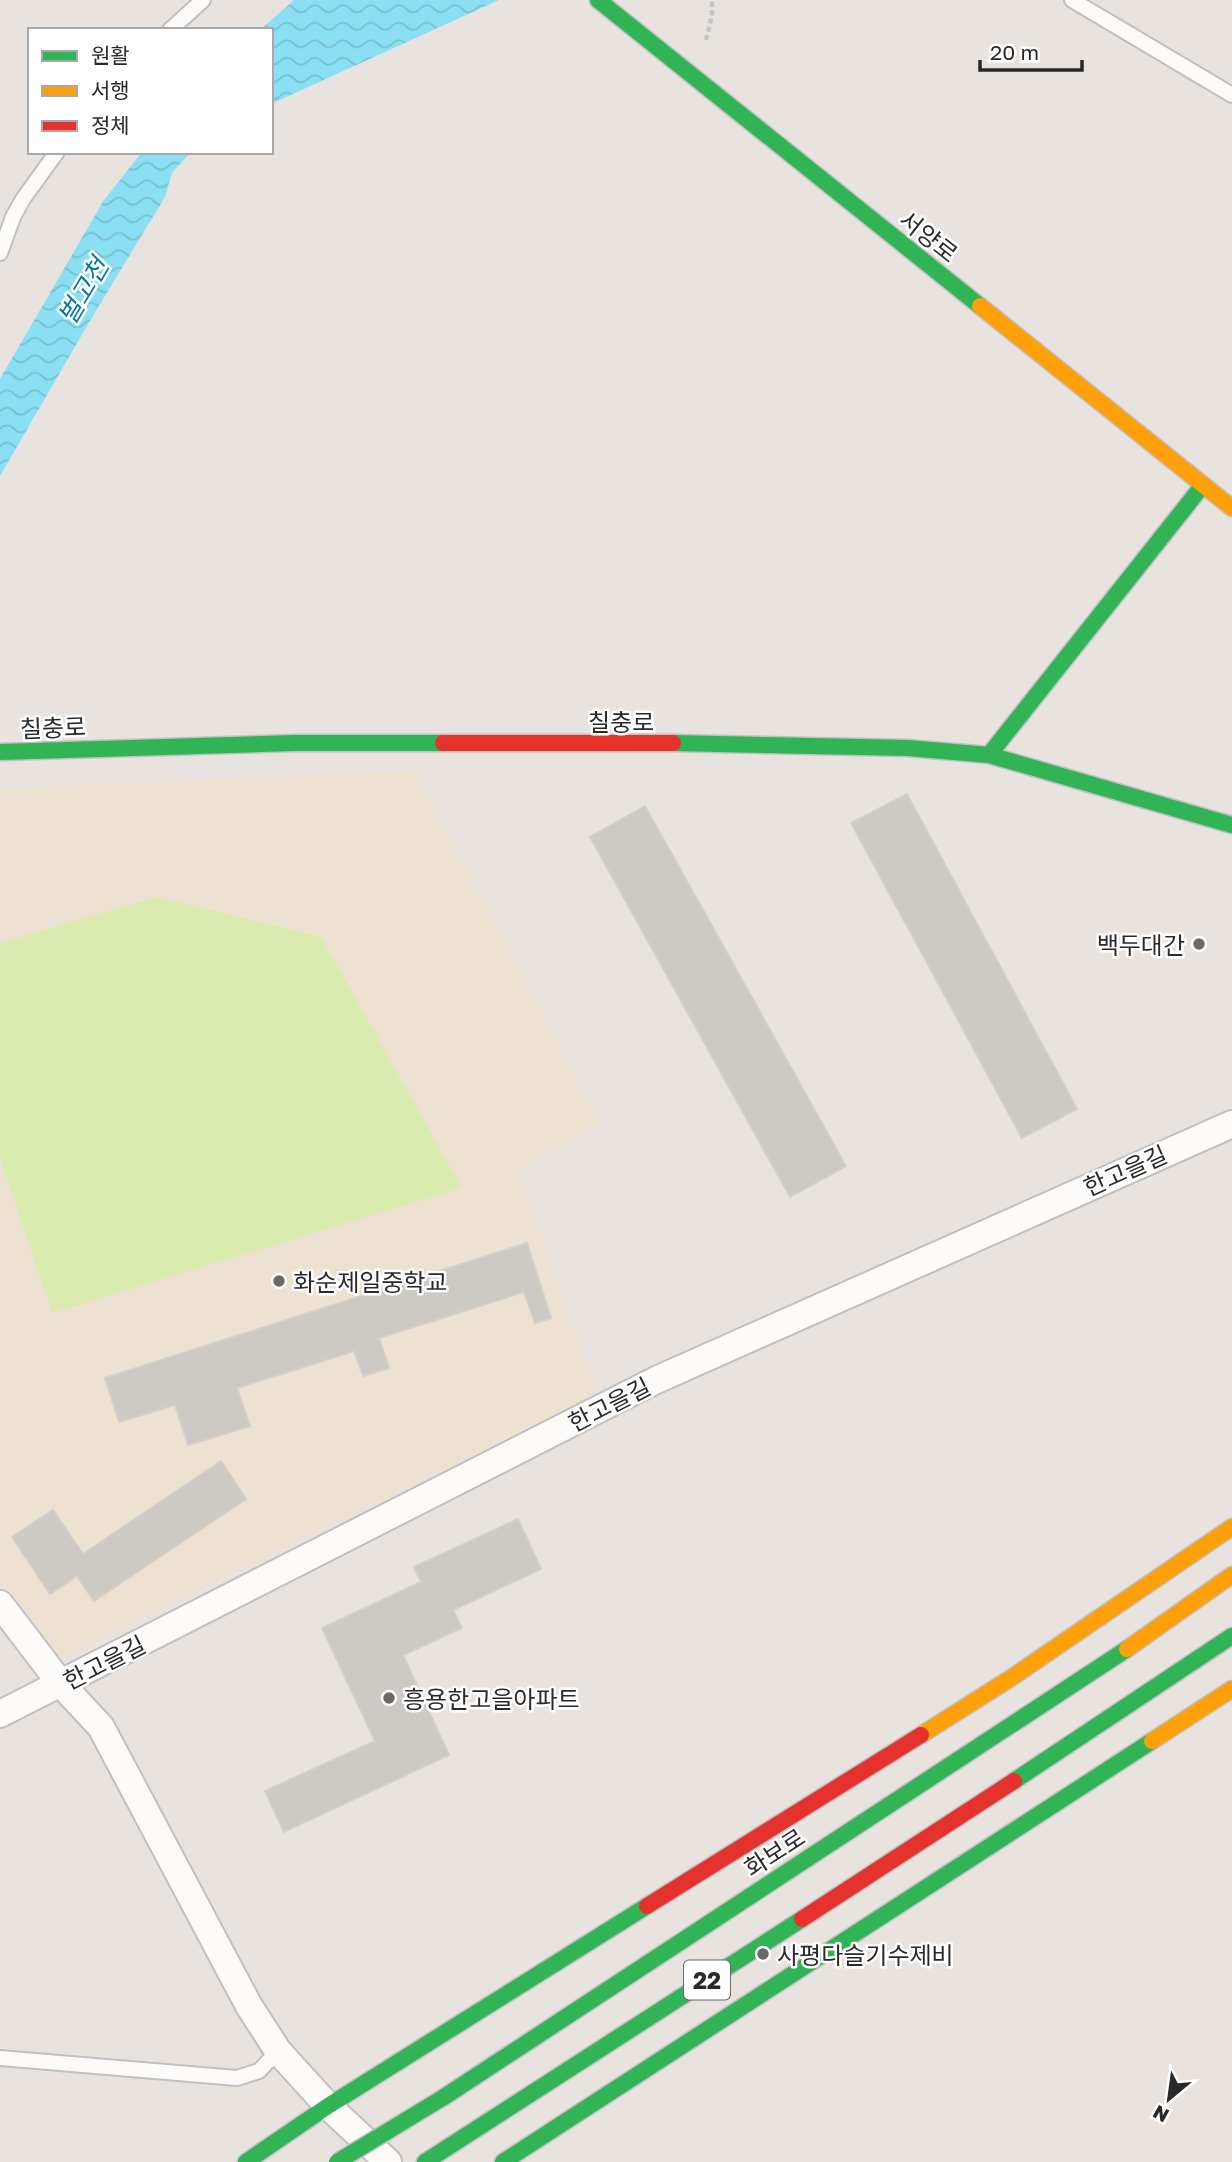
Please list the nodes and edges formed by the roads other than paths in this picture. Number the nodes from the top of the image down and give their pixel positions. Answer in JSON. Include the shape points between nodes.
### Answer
{"nodes":[{"id":1,"x":203,"y":0,"type":"edge"},
{"id":2,"x":1072,"y":0,"type":"edge"},
{"id":3,"x":601,"y":3,"type":"edge"},
{"id":4,"x":172,"y":28,"type":"edge"},
{"id":5,"x":1232,"y":95,"type":"edge"},
{"id":6,"x":56,"y":154,"type":"edge"},
{"id":7,"x":0,"y":253,"type":"edge"},
{"id":8,"x":1203,"y":485,"type":"junction"},
{"id":9,"x":1232,"y":508,"type":"edge"},
{"id":10,"x":0,"y":752,"type":"edge"},
{"id":11,"x":989,"y":755,"type":"junction"},
{"id":12,"x":1232,"y":825,"type":"edge"},
{"id":13,"x":1232,"y":1124,"type":"edge"},
{"id":14,"x":1232,"y":1527,"type":"edge"},
{"id":15,"x":1232,"y":1575,"type":"edge"},
{"id":16,"x":0,"y":1605,"type":"edge"},
{"id":17,"x":1232,"y":1636,"type":"edge"},
{"id":18,"x":61,"y":1684,"type":"junction"},
{"id":19,"x":1232,"y":1689,"type":"edge"},
{"id":20,"x":0,"y":1714,"type":"edge"},
{"id":21,"x":278,"y":2051,"type":"junction"},
{"id":22,"x":0,"y":2058,"type":"edge"},
{"id":23,"x":328,"y":2106,"type":"junction"},
{"id":24,"x":246,"y":2162,"type":"edge"},
{"id":25,"x":337,"y":2162,"type":"edge"},
{"id":26,"x":388,"y":2162,"type":"edge"},
{"id":27,"x":425,"y":2162,"type":"edge"},
{"id":28,"x":503,"y":2162,"type":"edge"}],
"edges":[{"from":1,"to":4,"type":"lane"},
{"from":2,"to":5,"type":"lane"},
{"from":3,"to":8,"type":"main road","name":"서양로"},
{"from":6,"to":7,"type":"lane","via":[[23,199]]},
{"from":8,"to":9,"type":"main road","name":"서양로"},
{"from":8,"to":11,"type":"main road"},
{"from":10,"to":11,"type":"main road","name":"칠충로","via":[[294,743],[666,743],[908,748]]},
{"from":11,"to":12,"type":"main road","name":"칠충로"},
{"from":13,"to":18,"type":"street","name":"한고을길","via":[[654,1381]]},
{"from":14,"to":23,"type":"main road","via":[[1011,1678]]},
{"from":15,"to":25,"type":"main road","name":"화보로","number":"22","bridge":true,"via":[[1124,1651],[444,2097]]},
{"from":16,"to":18,"type":"street"},
{"from":17,"to":27,"type":"main road","number":"22"},
{"from":18,"to":20,"type":"street","name":"한고을길"},
{"from":18,"to":21,"type":"street","via":[[101,1727],[249,2006]]},
{"from":19,"to":28,"type":"main road"},
{"from":21,"to":22,"type":"lane","via":[[259,2071],[236,2078]]},
{"from":21,"to":23,"type":"street"},
{"from":23,"to":24,"type":"main road"},
{"from":23,"to":26,"type":"street"}]}
